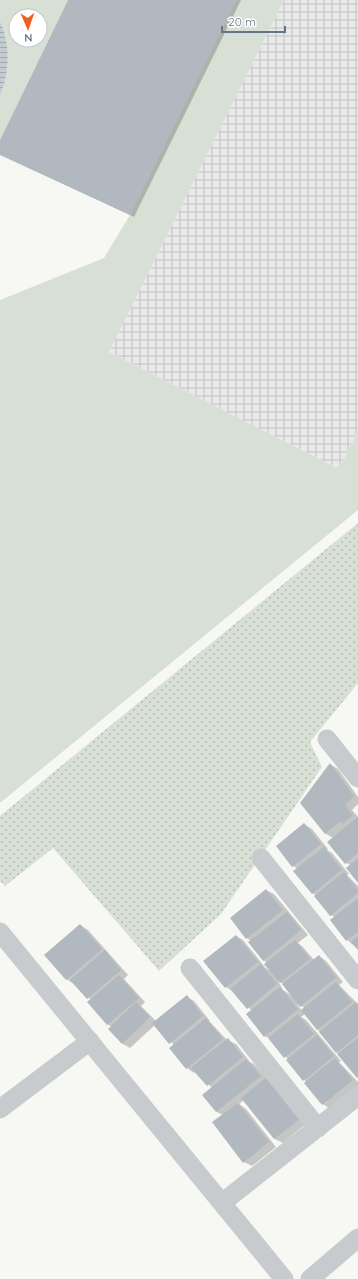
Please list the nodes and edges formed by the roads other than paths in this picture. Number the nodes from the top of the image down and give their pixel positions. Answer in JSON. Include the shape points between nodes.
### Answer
{"nodes":[{"id":1,"x":327,"y":739,"type":"dead end"},
{"id":2,"x":358,"y":778,"type":"edge"},
{"id":3,"x":261,"y":858,"type":"dead end"},
{"id":4,"x":0,"y":932,"type":"edge"},
{"id":5,"x":190,"y":968,"type":"dead end"},
{"id":6,"x":358,"y":980,"type":"edge"},
{"id":7,"x":90,"y":1041,"type":"junction"},
{"id":8,"x":355,"y":1103,"type":"edge"},
{"id":9,"x":0,"y":1109,"type":"edge"},
{"id":10,"x":318,"y":1128,"type":"junction"},
{"id":11,"x":223,"y":1202,"type":"junction"},
{"id":12,"x":358,"y":1238,"type":"edge"},
{"id":13,"x":284,"y":1279,"type":"edge"},
{"id":14,"x":310,"y":1279,"type":"edge"}],
"edges":[{"from":1,"to":2,"type":"street"},
{"from":3,"to":6,"type":"street"},
{"from":4,"to":7,"type":"street"},
{"from":5,"to":10,"type":"street"},
{"from":7,"to":9,"type":"street"},
{"from":7,"to":11,"type":"street"},
{"from":8,"to":10,"type":"street"},
{"from":10,"to":11,"type":"street"},
{"from":11,"to":13,"type":"street"},
{"from":12,"to":14,"type":"street"}]}
